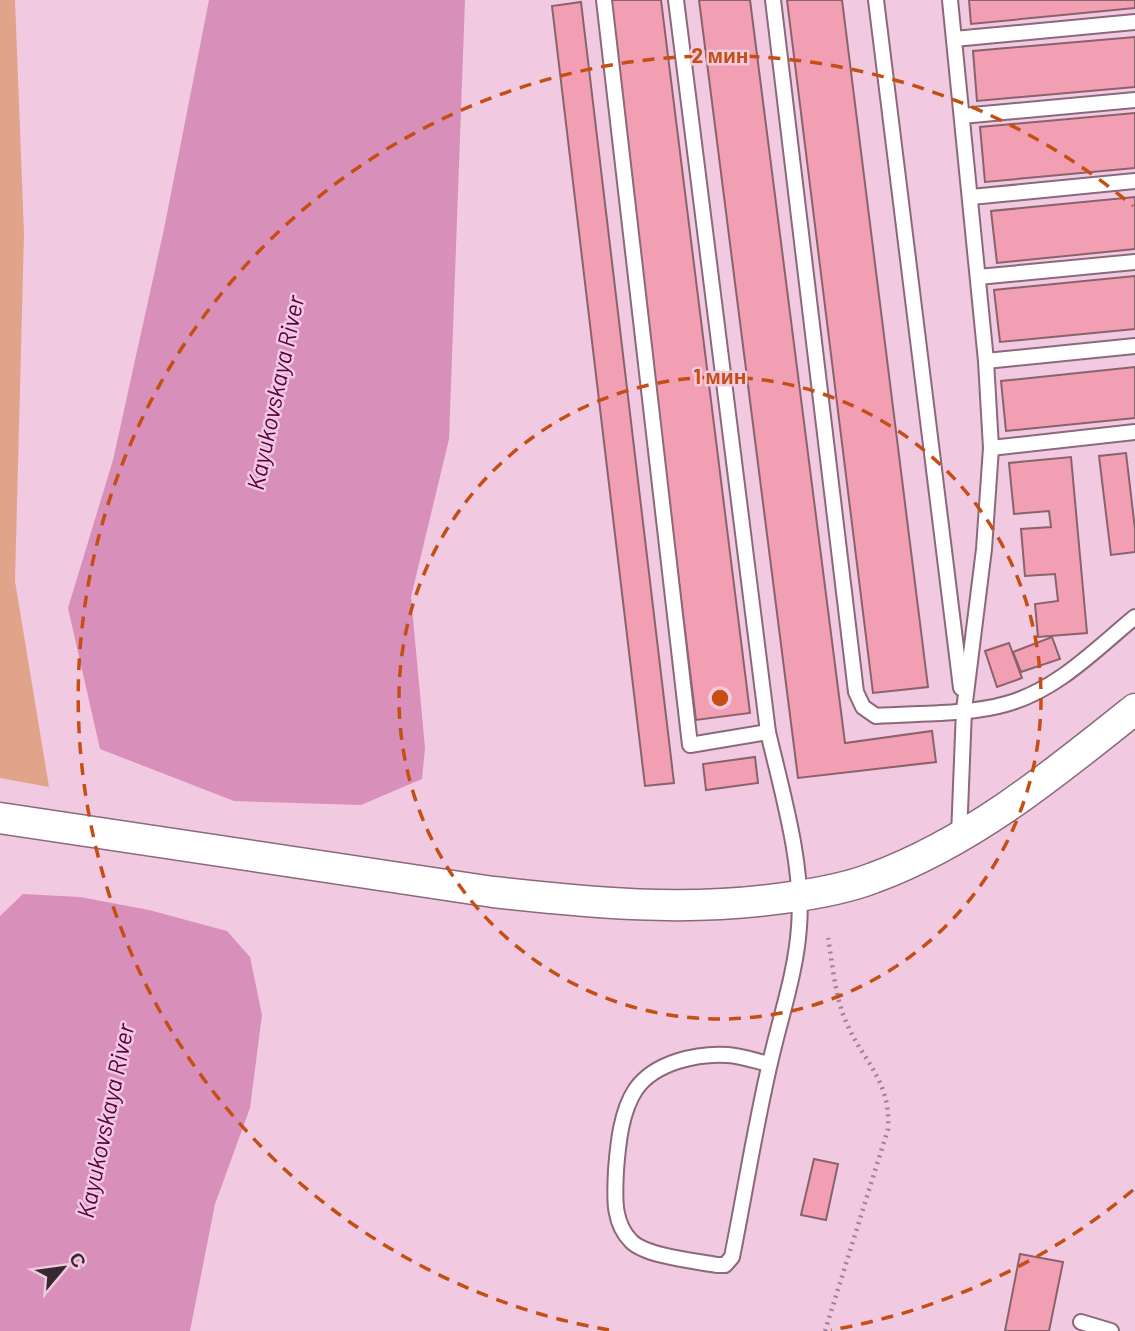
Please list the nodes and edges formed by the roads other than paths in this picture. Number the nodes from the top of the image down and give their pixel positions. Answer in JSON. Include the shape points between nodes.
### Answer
{"nodes":[{"id":1,"x":604,"y":0,"type":"edge"},
{"id":2,"x":676,"y":0,"type":"edge"},
{"id":3,"x":772,"y":0,"type":"edge"},
{"id":4,"x":876,"y":0,"type":"edge"},
{"id":5,"x":950,"y":0,"type":"edge"},
{"id":6,"x":1135,"y":22,"type":"edge"},
{"id":7,"x":954,"y":39,"type":"junction"},
{"id":8,"x":1135,"y":100,"type":"edge"},
{"id":9,"x":962,"y":116,"type":"junction"},
{"id":10,"x":1135,"y":181,"type":"edge"},
{"id":11,"x":971,"y":197,"type":"junction"},
{"id":12,"x":1135,"y":262,"type":"edge"},
{"id":13,"x":978,"y":277,"type":"junction"},
{"id":14,"x":1135,"y":346,"type":"edge"},
{"id":15,"x":986,"y":361,"type":"junction"},
{"id":16,"x":1135,"y":432,"type":"edge"},
{"id":17,"x":990,"y":448,"type":"junction"},
{"id":18,"x":1135,"y":617,"type":"edge"},
{"id":19,"x":1135,"y":709,"type":"edge"},
{"id":20,"x":964,"y":710,"type":"junction"},
{"id":21,"x":768,"y":732,"type":"junction"},
{"id":22,"x":0,"y":818,"type":"edge"},
{"id":23,"x":959,"y":838,"type":"junction"},
{"id":24,"x":799,"y":896,"type":"junction"},
{"id":25,"x":769,"y":1064,"type":"junction"},
{"id":26,"x":1081,"y":1322,"type":"dead end"},
{"id":27,"x":1111,"y":1331,"type":"edge"}],
"edges":[{"from":1,"to":21,"type":"lane","via":[[690,745]]},
{"from":2,"to":21,"type":"lane"},
{"from":3,"to":20,"type":"lane","via":[[856,692],[863,707],[876,716]]},
{"from":4,"to":20,"type":"lane"},
{"from":5,"to":7,"type":"lane"},
{"from":6,"to":7,"type":"lane"},
{"from":7,"to":9,"type":"lane"},
{"from":8,"to":9,"type":"lane"},
{"from":9,"to":11,"type":"lane"},
{"from":10,"to":11,"type":"lane"},
{"from":11,"to":13,"type":"lane"},
{"from":12,"to":13,"type":"lane"},
{"from":13,"to":15,"type":"lane"},
{"from":14,"to":15,"type":"lane"},
{"from":15,"to":17,"type":"lane"},
{"from":16,"to":17,"type":"lane"},
{"from":17,"to":20,"type":"lane","via":[[984,549]]},
{"from":18,"to":20,"type":"lane","via":[[1053,683],[1005,705]]},
{"from":19,"to":23,"type":"street"},
{"from":20,"to":23,"type":"lane"},
{"from":21,"to":24,"type":"lane"},
{"from":22,"to":24,"type":"street","via":[[575,901],[691,906]]},
{"from":23,"to":24,"type":"street","via":[[871,879]]},
{"from":24,"to":25,"type":"lane","via":[[795,960]]},
{"from":25,"to":25,"type":"lane","via":[[730,1055],[685,1059],[648,1076],[637,1088],[623,1123],[615,1195],[616,1215],[632,1242],[644,1250],[717,1265],[725,1265],[732,1257]]},
{"from":26,"to":27,"type":"lane"}]}
